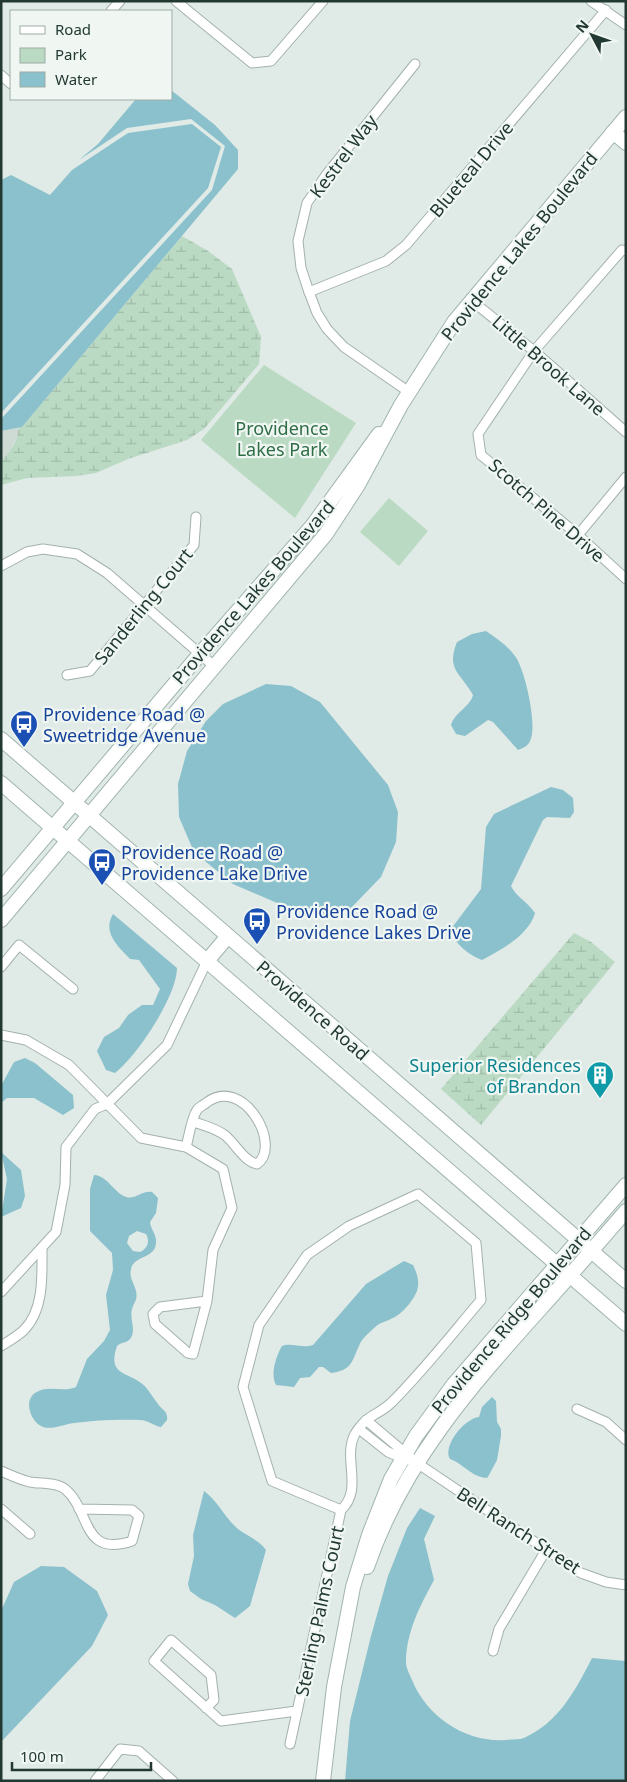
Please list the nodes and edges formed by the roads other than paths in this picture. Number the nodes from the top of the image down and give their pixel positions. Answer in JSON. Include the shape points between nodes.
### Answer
{"nodes":[{"id":1,"x":176,"y":1,"type":"edge"},
{"id":2,"x":323,"y":1,"type":"edge"},
{"id":3,"x":592,"y":1,"type":"edge"},
{"id":4,"x":606,"y":10,"type":"junction"},
{"id":5,"x":626,"y":26,"type":"edge"},
{"id":6,"x":415,"y":64,"type":"dead end"},
{"id":7,"x":626,"y":117,"type":"edge"},
{"id":8,"x":613,"y":132,"type":"junction"},
{"id":9,"x":626,"y":143,"type":"edge"},
{"id":10,"x":626,"y":251,"type":"edge"},
{"id":11,"x":308,"y":292,"type":"junction"},
{"id":12,"x":471,"y":300,"type":"junction"},
{"id":13,"x":534,"y":351,"type":"junction"},
{"id":14,"x":409,"y":392,"type":"junction"},
{"id":15,"x":401,"y":406,"type":"junction"},
{"id":16,"x":626,"y":432,"type":"edge"},
{"id":17,"x":626,"y":477,"type":"edge"},
{"id":18,"x":196,"y":517,"type":"dead end"},
{"id":19,"x":578,"y":535,"type":"junction"},
{"id":20,"x":1,"y":566,"type":"edge"},
{"id":21,"x":626,"y":579,"type":"edge"},
{"id":22,"x":145,"y":606,"type":"junction"},
{"id":23,"x":200,"y":654,"type":"junction"},
{"id":24,"x":215,"y":667,"type":"junction"},
{"id":25,"x":67,"y":674,"type":"dead end"},
{"id":26,"x":1,"y":739,"type":"edge"},
{"id":27,"x":1,"y":783,"type":"edge"},
{"id":28,"x":74,"y":802,"type":"junction"},
{"id":29,"x":89,"y":815,"type":"junction"},
{"id":30,"x":52,"y":828,"type":"junction"},
{"id":31,"x":68,"y":842,"type":"junction"},
{"id":32,"x":1,"y":889,"type":"edge"},
{"id":33,"x":1,"y":920,"type":"edge"},
{"id":34,"x":228,"y":936,"type":"junction"},
{"id":35,"x":207,"y":961,"type":"junction"},
{"id":36,"x":1,"y":967,"type":"edge"},
{"id":37,"x":73,"y":989,"type":"dead end"},
{"id":38,"x":1,"y":1035,"type":"edge"},
{"id":39,"x":107,"y":1104,"type":"junction"},
{"id":40,"x":194,"y":1122,"type":"junction"},
{"id":41,"x":186,"y":1148,"type":"junction"},
{"id":42,"x":626,"y":1185,"type":"edge"},
{"id":43,"x":626,"y":1211,"type":"edge"},
{"id":44,"x":579,"y":1240,"type":"junction"},
{"id":45,"x":42,"y":1250,"type":"junction"},
{"id":46,"x":591,"y":1251,"type":"junction"},
{"id":47,"x":557,"y":1264,"type":"junction"},
{"id":48,"x":570,"y":1275,"type":"junction"},
{"id":49,"x":626,"y":1280,"type":"edge"},
{"id":50,"x":1,"y":1292,"type":"edge"},
{"id":51,"x":207,"y":1301,"type":"junction"},
{"id":52,"x":626,"y":1324,"type":"edge"},
{"id":53,"x":1,"y":1346,"type":"edge"},
{"id":54,"x":577,"y":1409,"type":"dead end"},
{"id":55,"x":366,"y":1420,"type":"junction"},
{"id":56,"x":359,"y":1429,"type":"junction"},
{"id":57,"x":626,"y":1440,"type":"edge"},
{"id":58,"x":404,"y":1456,"type":"junction"},
{"id":59,"x":417,"y":1463,"type":"junction"},
{"id":60,"x":1,"y":1472,"type":"edge"},
{"id":61,"x":1,"y":1509,"type":"edge"},
{"id":62,"x":79,"y":1509,"type":"junction"},
{"id":63,"x":341,"y":1510,"type":"junction"},
{"id":64,"x":30,"y":1534,"type":"dead end"},
{"id":65,"x":546,"y":1550,"type":"junction"},
{"id":66,"x":626,"y":1585,"type":"edge"},
{"id":67,"x":346,"y":1629,"type":"junction"},
{"id":68,"x":493,"y":1652,"type":"dead end"},
{"id":69,"x":206,"y":1708,"type":"junction"},
{"id":70,"x":297,"y":1711,"type":"junction"},
{"id":71,"x":290,"y":1744,"type":"dead end"},
{"id":72,"x":95,"y":1781,"type":"edge"},
{"id":73,"x":173,"y":1781,"type":"edge"},
{"id":74,"x":323,"y":1781,"type":"edge"}],
"edges":[{"from":1,"to":2,"type":"street","via":[[252,64],[271,62]]},
{"from":3,"to":4,"type":"street"},
{"from":4,"to":5,"type":"street"},
{"from":4,"to":11,"type":"street","name":"Blueteal Drive","via":[[406,245],[386,261]]},
{"from":6,"to":11,"type":"street","name":"Kestrel Way","via":[[307,203],[298,241]]},
{"from":7,"to":8,"type":"street","name":"Providence Lakes Boulevard"},
{"from":8,"to":9,"type":"street"},
{"from":8,"to":12,"type":"street","name":"Providence Lakes Boulevard"},
{"from":10,"to":13,"type":"street","name":"Scotch Pine Drive","via":[[622,250]]},
{"from":11,"to":14,"type":"street","name":"Kestrel Way","via":[[327,329],[344,347]]},
{"from":12,"to":13,"type":"street","name":"Little Brook Lane"},
{"from":12,"to":14,"type":"street","name":"Providence Lakes Boulevard"},
{"from":13,"to":16,"type":"street","name":"Little Brook Lane"},
{"from":13,"to":19,"type":"street","name":"Scotch Pine Drive","via":[[478,434],[482,455]]},
{"from":14,"to":15,"type":"street","name":"Providence Lakes Boulevard"},
{"from":15,"to":23,"type":"street","name":"Providence Lakes Boulevard","via":[[313,525]]},
{"from":15,"to":24,"type":"street","name":"Providence Lakes Boulevard","via":[[373,460],[326,534]]},
{"from":17,"to":19,"type":"street"},
{"from":18,"to":22,"type":"street","name":"Sanderling Court","via":[[194,545]]},
{"from":19,"to":21,"type":"street","name":"Scotch Pine Drive"},
{"from":20,"to":22,"type":"street","via":[[27,552],[43,549],[77,554],[92,562]]},
{"from":22,"to":23,"type":"street"},
{"from":22,"to":25,"type":"street","name":"Sanderling Court","via":[[90,671]]},
{"from":23,"to":24,"type":"street"},
{"from":23,"to":28,"type":"street","name":"Providence Lakes Boulevard"},
{"from":24,"to":29,"type":"street","name":"Providence Lakes Boulevard"},
{"from":26,"to":28,"type":"street","name":"Providence Road"},
{"from":27,"to":30,"type":"street","name":"Providence Road"},
{"from":28,"to":29,"type":"street","name":"Providence Road"},
{"from":28,"to":30,"type":"street","name":"Providence Lakes Boulevard"},
{"from":29,"to":31,"type":"street","name":"Providence Lakes Boulevard"},
{"from":29,"to":34,"type":"street","name":"Providence Road"},
{"from":30,"to":31,"type":"street","name":"Providence Road"},
{"from":30,"to":32,"type":"street","name":"Providence Lakes Boulevard"},
{"from":31,"to":33,"type":"street","name":"Providence Lakes Boulevard"},
{"from":31,"to":35,"type":"street","name":"Providence Road"},
{"from":34,"to":35,"type":"street"},
{"from":34,"to":44,"type":"street","name":"Providence Road"},
{"from":35,"to":39,"type":"street","via":[[166,1045]]},
{"from":35,"to":47,"type":"street","name":"Providence Road"},
{"from":36,"to":37,"type":"street","via":[[20,946]]},
{"from":38,"to":39,"type":"street","via":[[26,1040],[69,1065]]},
{"from":39,"to":41,"type":"street","via":[[141,1138]]},
{"from":39,"to":45,"type":"street","via":[[95,1109],[66,1146],[65,1185],[56,1232]]},
{"from":40,"to":40,"type":"street","via":[[197,1110],[213,1098],[232,1095],[247,1104],[263,1131],[267,1142],[261,1161],[251,1163],[216,1129]]},
{"from":40,"to":41,"type":"street"},
{"from":41,"to":51,"type":"street","via":[[223,1169],[232,1208],[213,1250]]},
{"from":42,"to":44,"type":"street","name":"Providence Ridge Boulevard"},
{"from":43,"to":46,"type":"street","name":"Providence Ridge Boulevard"},
{"from":44,"to":46,"type":"street","name":"Providence Road"},
{"from":44,"to":47,"type":"street","name":"Providence Ridge Boulevard"},
{"from":45,"to":50,"type":"street"},
{"from":45,"to":53,"type":"street","via":[[42,1281],[34,1317],[23,1331]]},
{"from":46,"to":48,"type":"street","name":"Providence Ridge Boulevard"},
{"from":46,"to":49,"type":"street","name":"Providence Road"},
{"from":47,"to":48,"type":"street","name":"Providence Road"},
{"from":47,"to":58,"type":"street","name":"Providence Ridge Boulevard","via":[[454,1384]]},
{"from":48,"to":52,"type":"street","name":"Providence Road"},
{"from":48,"to":59,"type":"street","name":"Providence Ridge Boulevard","via":[[466,1394]]},
{"from":51,"to":51,"type":"street","via":[[160,1307],[153,1314],[155,1324],[193,1354]]},
{"from":54,"to":57,"type":"street","via":[[606,1422]]},
{"from":55,"to":56,"type":"street","name":"Sterling Palms Court"},
{"from":55,"to":58,"type":"street"},
{"from":55,"to":63,"type":"street","name":"Sterling Palms Court","via":[[392,1402],[481,1300],[476,1243],[418,1194],[349,1226],[307,1255],[259,1325],[243,1387],[272,1481]]},
{"from":56,"to":58,"type":"street","via":[[388,1452]]},
{"from":56,"to":63,"type":"street","name":"Sterling Palms Court","via":[[351,1445],[354,1482],[347,1504]]},
{"from":58,"to":59,"type":"street"},
{"from":58,"to":67,"type":"street","name":"Providence Ridge Boulevard","via":[[385,1493],[366,1544],[353,1587]]},
{"from":59,"to":65,"type":"street","name":"Bell Ranch Street"},
{"from":59,"to":67,"type":"street","name":"Providence Ridge Boulevard","via":[[379,1537]]},
{"from":60,"to":62,"type":"street","via":[[30,1482],[64,1488]]},
{"from":61,"to":64,"type":"street"},
{"from":62,"to":62,"type":"street","via":[[132,1510],[140,1516],[132,1541],[116,1546],[103,1542],[90,1533]]},
{"from":63,"to":70,"type":"street","name":"Sterling Palms Court"},
{"from":65,"to":66,"type":"street","name":"Bell Ranch Street","via":[[581,1573]]},
{"from":65,"to":68,"type":"street","via":[[499,1629]]},
{"from":67,"to":74,"type":"street","name":"Providence Ridge Boulevard","via":[[334,1687]]},
{"from":69,"to":69,"type":"street","name":"Sterling Palms Court","via":[[154,1661],[171,1640],[211,1675],[214,1700]]},
{"from":69,"to":70,"type":"street","name":"Sterling Palms Court","via":[[221,1721]]},
{"from":70,"to":71,"type":"street","name":"Sterling Palms Court"},
{"from":72,"to":73,"type":"street","via":[[120,1749],[139,1751]]}]}
